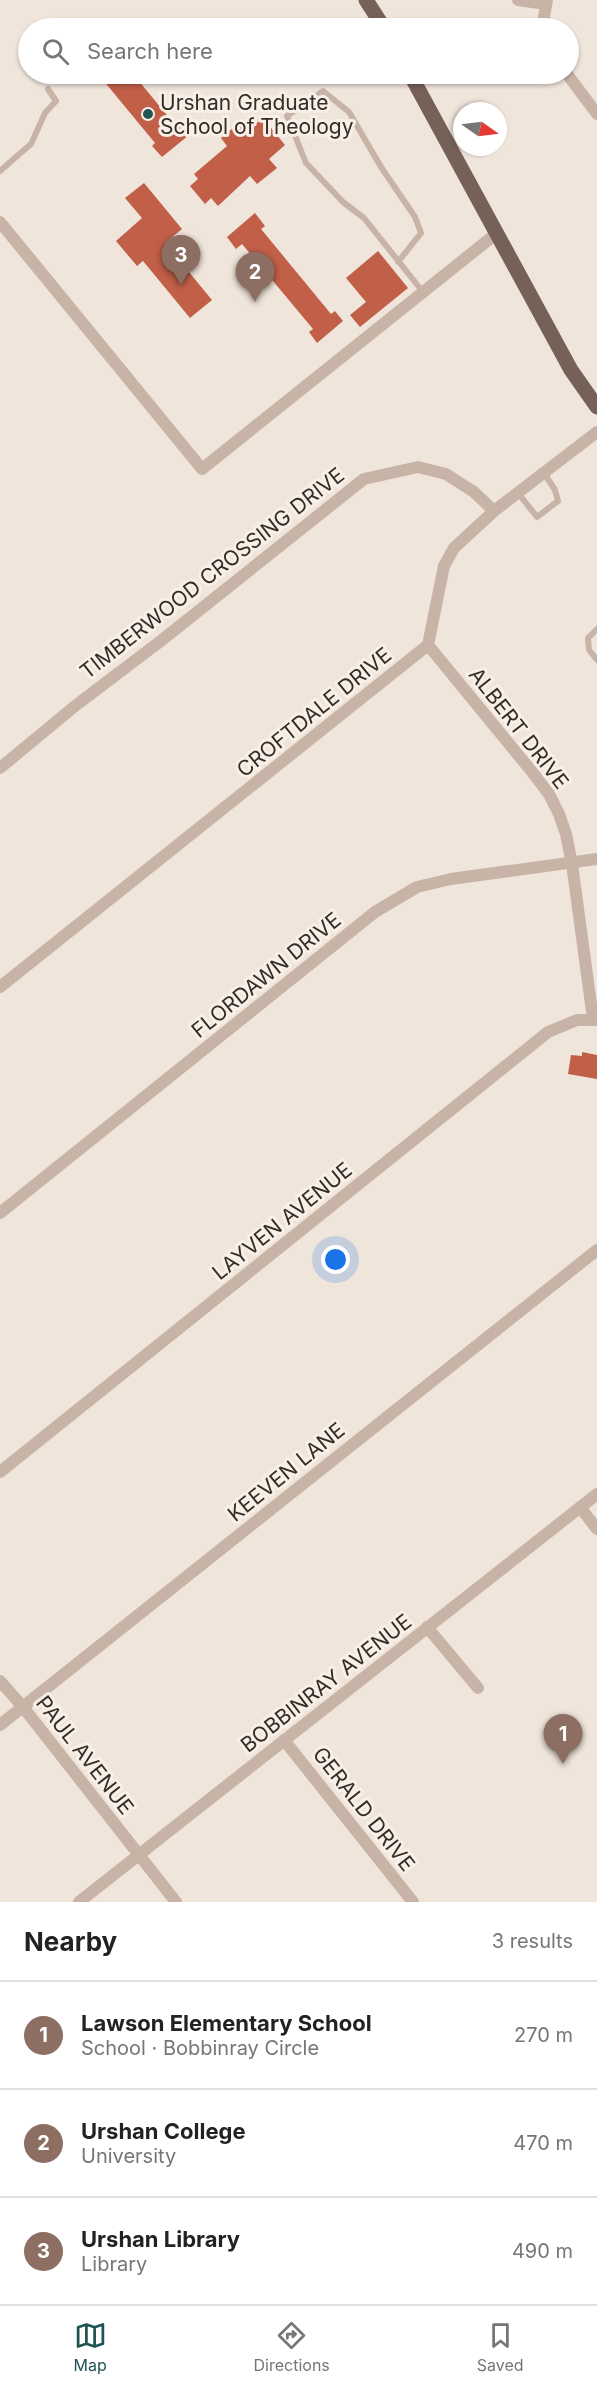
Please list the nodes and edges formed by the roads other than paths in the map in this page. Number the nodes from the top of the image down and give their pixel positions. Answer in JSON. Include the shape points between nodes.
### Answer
{"nodes":[{"id":1,"x":366,"y":0,"type":"edge"},
{"id":2,"x":381,"y":0,"type":"edge"},
{"id":3,"x":518,"y":0,"type":"edge"},
{"id":4,"x":546,"y":2,"type":"edge"},
{"id":5,"x":377,"y":18,"type":"edge"},
{"id":6,"x":382,"y":18,"type":"edge"},
{"id":7,"x":545,"y":18,"type":"edge"},
{"id":8,"x":416,"y":84,"type":"edge"},
{"id":9,"x":574,"y":84,"type":"edge"},
{"id":10,"x":48,"y":89,"type":"dead end"},
{"id":11,"x":597,"y":114,"type":"edge"},
{"id":12,"x":0,"y":171,"type":"edge"},
{"id":13,"x":0,"y":222,"type":"edge"},
{"id":14,"x":497,"y":232,"type":"junction"},
{"id":15,"x":398,"y":262,"type":"junction"},
{"id":16,"x":423,"y":292,"type":"junction"},
{"id":17,"x":597,"y":407,"type":"edge"},
{"id":18,"x":597,"y":432,"type":"edge"},
{"id":19,"x":544,"y":472,"type":"junction"},
{"id":20,"x":519,"y":493,"type":"junction"},
{"id":21,"x":494,"y":511,"type":"junction"},
{"id":22,"x":597,"y":630,"type":"edge"},
{"id":23,"x":428,"y":645,"type":"junction"},
{"id":24,"x":597,"y":660,"type":"edge"},
{"id":25,"x":0,"y":768,"type":"edge"},
{"id":26,"x":597,"y":860,"type":"edge"},
{"id":27,"x":573,"y":864,"type":"junction"},
{"id":28,"x":0,"y":987,"type":"edge"},
{"id":29,"x":595,"y":1019,"type":"edge"},
{"id":30,"x":0,"y":1213,"type":"edge"},
{"id":31,"x":597,"y":1250,"type":"edge"},
{"id":32,"x":0,"y":1472,"type":"edge"},
{"id":33,"x":597,"y":1494,"type":"edge"},
{"id":34,"x":580,"y":1507,"type":"junction"},
{"id":35,"x":597,"y":1529,"type":"edge"},
{"id":36,"x":428,"y":1627,"type":"junction"},
{"id":37,"x":0,"y":1681,"type":"edge"},
{"id":38,"x":478,"y":1688,"type":"dead end"},
{"id":39,"x":23,"y":1707,"type":"junction"},
{"id":40,"x":0,"y":1725,"type":"edge"},
{"id":41,"x":284,"y":1740,"type":"junction"},
{"id":42,"x":138,"y":1855,"type":"junction"},
{"id":43,"x":79,"y":1902,"type":"edge"},
{"id":44,"x":176,"y":1902,"type":"edge"},
{"id":45,"x":413,"y":1902,"type":"edge"}],
"edges":[{"from":1,"to":5,"type":"main road"},
{"from":2,"to":6,"type":"main road"},
{"from":3,"to":4,"type":"street"},
{"from":4,"to":7,"type":"street"},
{"from":8,"to":14,"type":"main road"},
{"from":9,"to":11,"type":"street"},
{"from":10,"to":12,"type":"lane","via":[[56,101],[45,113],[31,144]]},
{"from":13,"to":16,"type":"street","via":[[202,469]]},
{"from":14,"to":16,"type":"street"},
{"from":14,"to":17,"type":"main road","via":[[572,370]]},
{"from":15,"to":15,"type":"lane","via":[[364,218],[306,163],[287,116],[323,91],[349,112],[415,217],[421,233]]},
{"from":15,"to":16,"type":"lane"},
{"from":18,"to":19,"type":"street"},
{"from":19,"to":20,"type":"street"},
{"from":19,"to":20,"type":"lane","via":[[558,501],[537,517]]},
{"from":20,"to":21,"type":"street"},
{"from":21,"to":23,"type":"street","via":[[454,548],[444,566]]},
{"from":21,"to":25,"type":"street","name":"TIMBERWOOD CROSSING DRIVE","via":[[446,474],[418,467],[364,479]]},
{"from":22,"to":24,"type":"lane","via":[[588,638],[589,650]]},
{"from":23,"to":27,"type":"street","name":"ALBERT DRIVE","via":[[549,794],[559,813]]},
{"from":23,"to":28,"type":"street","name":"CROFTDALE DRIVE"},
{"from":26,"to":27,"type":"street","name":"FLORDAWN DRIVE"},
{"from":27,"to":29,"type":"street","name":"ALBERT DRIVE"},
{"from":27,"to":30,"type":"street","name":"FLORDAWN DRIVE","via":[[451,879],[417,887],[397,897]]},
{"from":29,"to":32,"type":"street","name":"LAYVEN AVENUE","via":[[577,1020],[548,1032]]},
{"from":31,"to":39,"type":"street","name":"KEEVEN LANE"},
{"from":33,"to":34,"type":"street","name":"BOBBINRAY AVENUE"},
{"from":34,"to":35,"type":"street"},
{"from":34,"to":36,"type":"street","name":"BOBBINRAY AVENUE"},
{"from":36,"to":38,"type":"street"},
{"from":36,"to":41,"type":"street","name":"BOBBINRAY AVENUE"},
{"from":37,"to":39,"type":"street","name":"PAUL AVENUE"},
{"from":39,"to":40,"type":"street","name":"KEEVEN LANE"},
{"from":39,"to":42,"type":"street","name":"PAUL AVENUE"},
{"from":41,"to":42,"type":"street","name":"BOBBINRAY AVENUE"},
{"from":41,"to":45,"type":"street","name":"GERALD DRIVE"},
{"from":42,"to":43,"type":"street","name":"BOBBINRAY AVENUE"},
{"from":42,"to":44,"type":"street","name":"PAUL AVENUE"}]}
